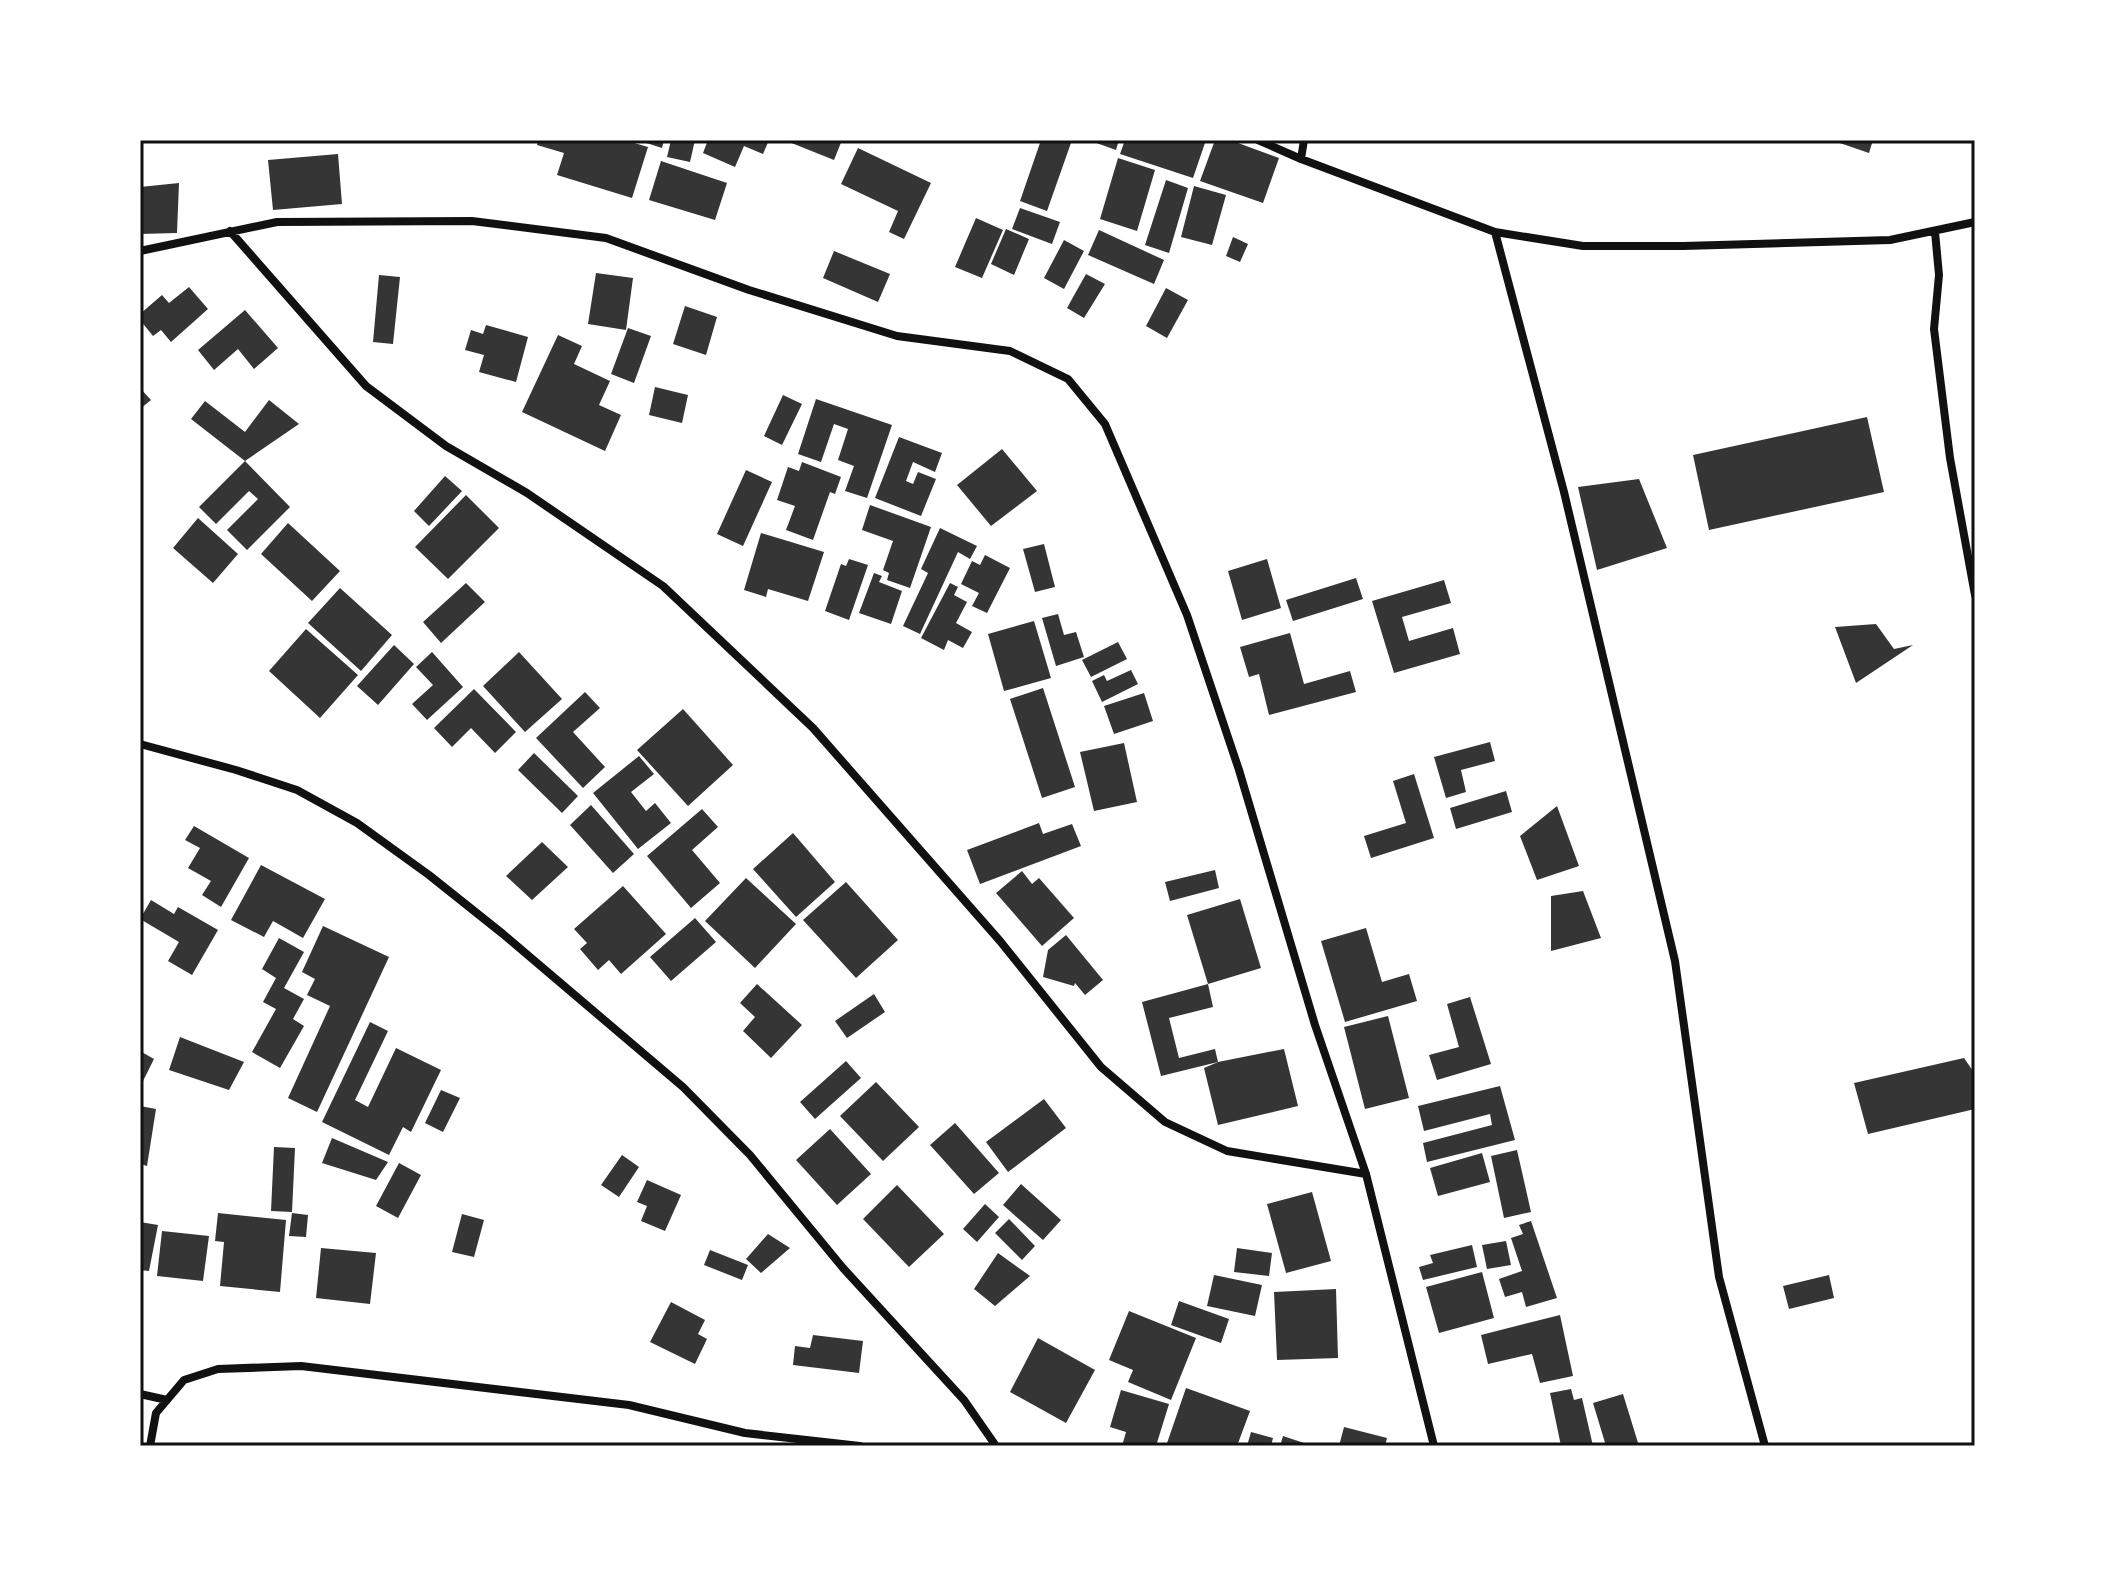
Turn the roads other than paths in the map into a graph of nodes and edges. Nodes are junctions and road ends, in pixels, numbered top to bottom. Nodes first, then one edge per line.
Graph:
1 (1258, 140) edge
2 (1304, 140) edge
3 (1301, 159) junction
4 (1975, 222) edge
5 (230, 231) junction
6 (1495, 232) junction
7 (1935, 232) junction
8 (140, 251) edge
9 (1975, 595) edge
10 (140, 744) edge
11 (1366, 1174) junction
12 (140, 1394) edge
13 (167, 1400) junction
14 (150, 1446) edge
15 (860, 1446) edge
16 (996, 1446) edge
17 (1434, 1446) edge
18 (1765, 1446) edge

1 - 3 street
2 - 3 street
3 - 6 street
4 - 7 street
5 - 8 street
5 - 11 street
5 - 11 street
6 - 7 street
6 - 18 street
7 - 9 street
10 - 16 street
11 - 17 street
12 - 13 street
13 - 14 street
13 - 15 street

